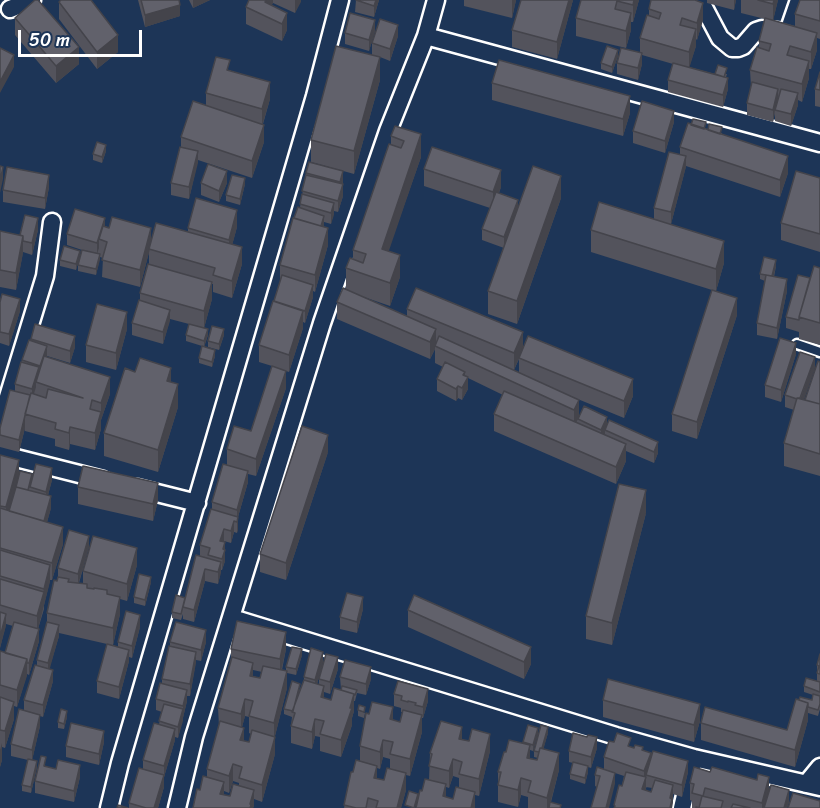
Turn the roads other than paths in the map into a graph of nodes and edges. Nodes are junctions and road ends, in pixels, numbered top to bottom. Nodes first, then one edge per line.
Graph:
1 (32, 0) edge
2 (340, 0) edge
3 (436, 0) edge
4 (700, 0) edge
5 (799, 0) edge
6 (10, 9) dead end
7 (426, 36) junction
8 (820, 142) edge
9 (52, 222) dead end
10 (797, 344) edge
11 (820, 352) edge
12 (0, 423) edge
13 (0, 454) edge
14 (197, 503) junction
15 (232, 618) junction
16 (694, 758) junction
17 (820, 767) edge
18 (813, 785) edge
19 (109, 808) edge
20 (177, 808) edge
21 (682, 808) edge

1 - 6 street
2 - 14 street
3 - 7 street
4 - 5 street
7 - 8 street
7 - 15 street
9 - 12 street
10 - 11 lane
13 - 14 street
14 - 19 street
15 - 16 street
15 - 20 street
16 - 18 street
16 - 21 street
17 - 18 street

